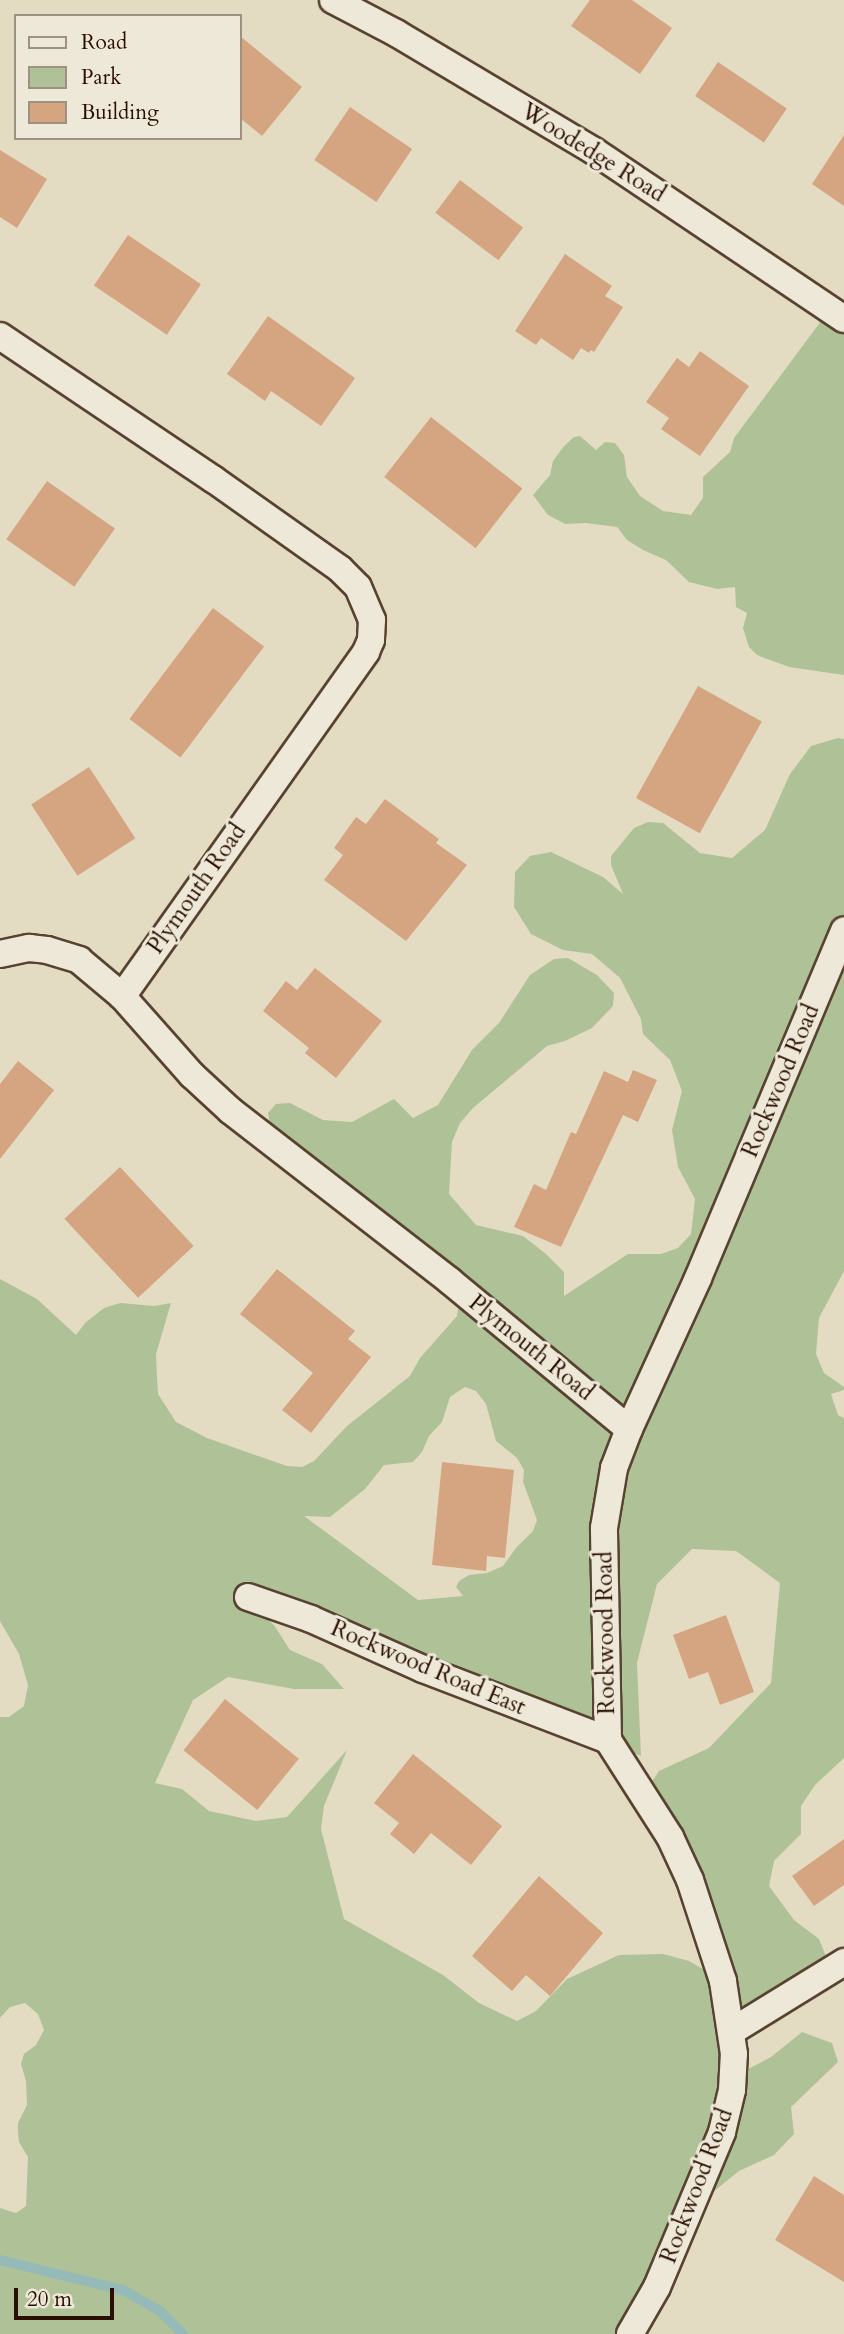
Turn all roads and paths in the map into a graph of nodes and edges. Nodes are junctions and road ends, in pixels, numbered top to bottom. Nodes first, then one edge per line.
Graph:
1 (334, 0) edge
2 (844, 319) edge
3 (0, 337) edge
4 (844, 930) edge
5 (0, 954) edge
6 (122, 996) junction
7 (629, 1429) junction
8 (248, 1597) dead end
9 (608, 1741) junction
10 (844, 1962) edge
11 (732, 2031) junction
12 (630, 2334) edge

1 - 2 street, Woodedge Road
3 - 6 street, Plymouth Road
4 - 7 street, Rockwood Road
5 - 6 street
6 - 7 street, Plymouth Road
7 - 9 street, Rockwood Road
8 - 9 street, Rockwood Road East
9 - 11 street, Rockwood Road
10 - 11 street
11 - 12 street, Rockwood Road

